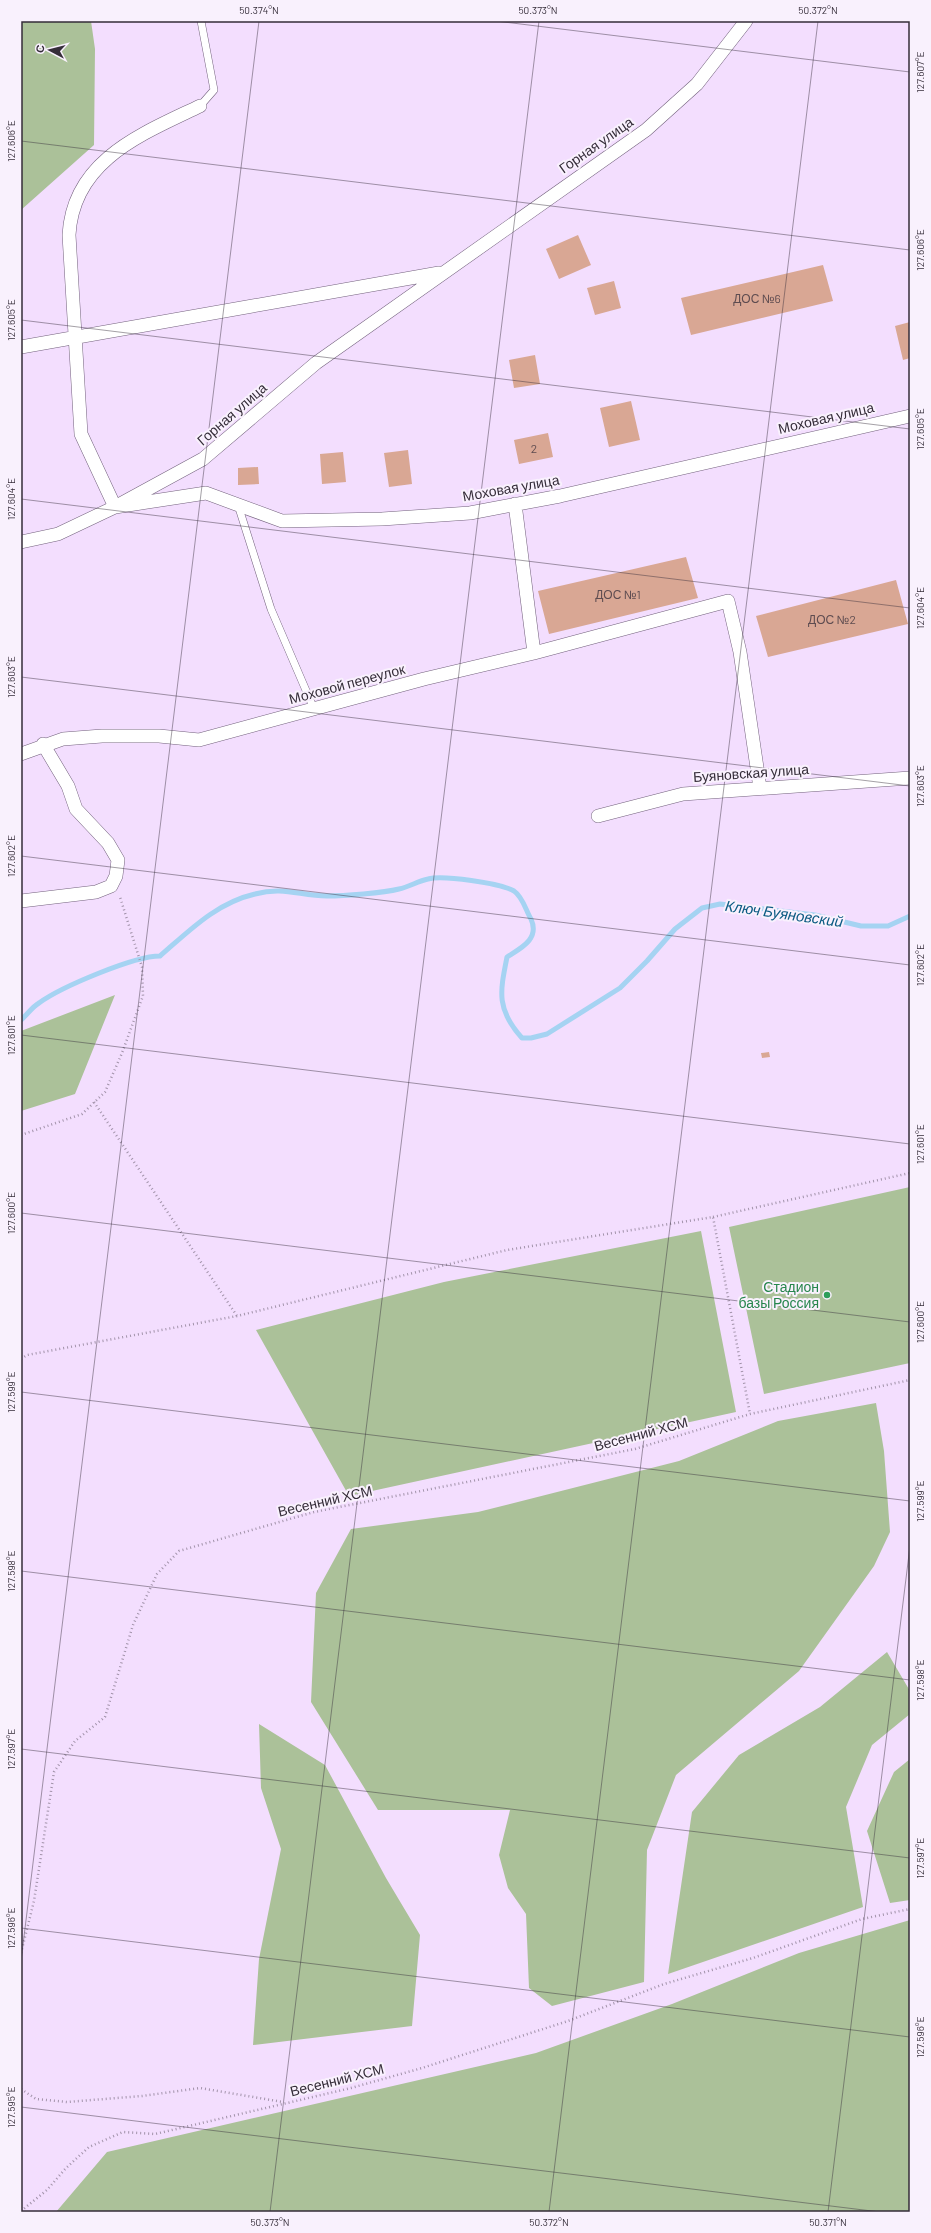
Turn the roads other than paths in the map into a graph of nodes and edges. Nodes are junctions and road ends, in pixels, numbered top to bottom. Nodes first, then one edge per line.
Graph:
1 (201, 21) edge
2 (746, 21) edge
3 (200, 106) joint
4 (442, 272) junction
5 (74, 338) junction
6 (21, 347) edge
7 (910, 416) edge
8 (515, 504) junction
9 (238, 505) junction
10 (115, 507) junction
11 (21, 542) edge
12 (534, 653) junction
13 (314, 709) junction
14 (43, 744) junction
15 (21, 754) edge
16 (910, 778) edge
17 (760, 788) junction
18 (598, 816) dead end
19 (21, 901) edge

1 - 3 lane
2 - 4 street, Горная улица
3 - 5 street
4 - 5 street, Горная улица
4 - 10 street, Горная улица
5 - 6 street, Горная улица
5 - 10 street
7 - 8 street, Моховая улица
8 - 9 street, Моховая улица
8 - 12 street
9 - 10 street, Моховая улица
9 - 13 lane
10 - 11 street, Горная улица
12 - 13 street, Моховой переулок
12 - 17 street, Моховой переулок
13 - 14 street, Моховой переулок
14 - 15 street, Моховой переулок
14 - 19 street
16 - 17 street, Буяновская улица
17 - 18 street, Буяновская улица

